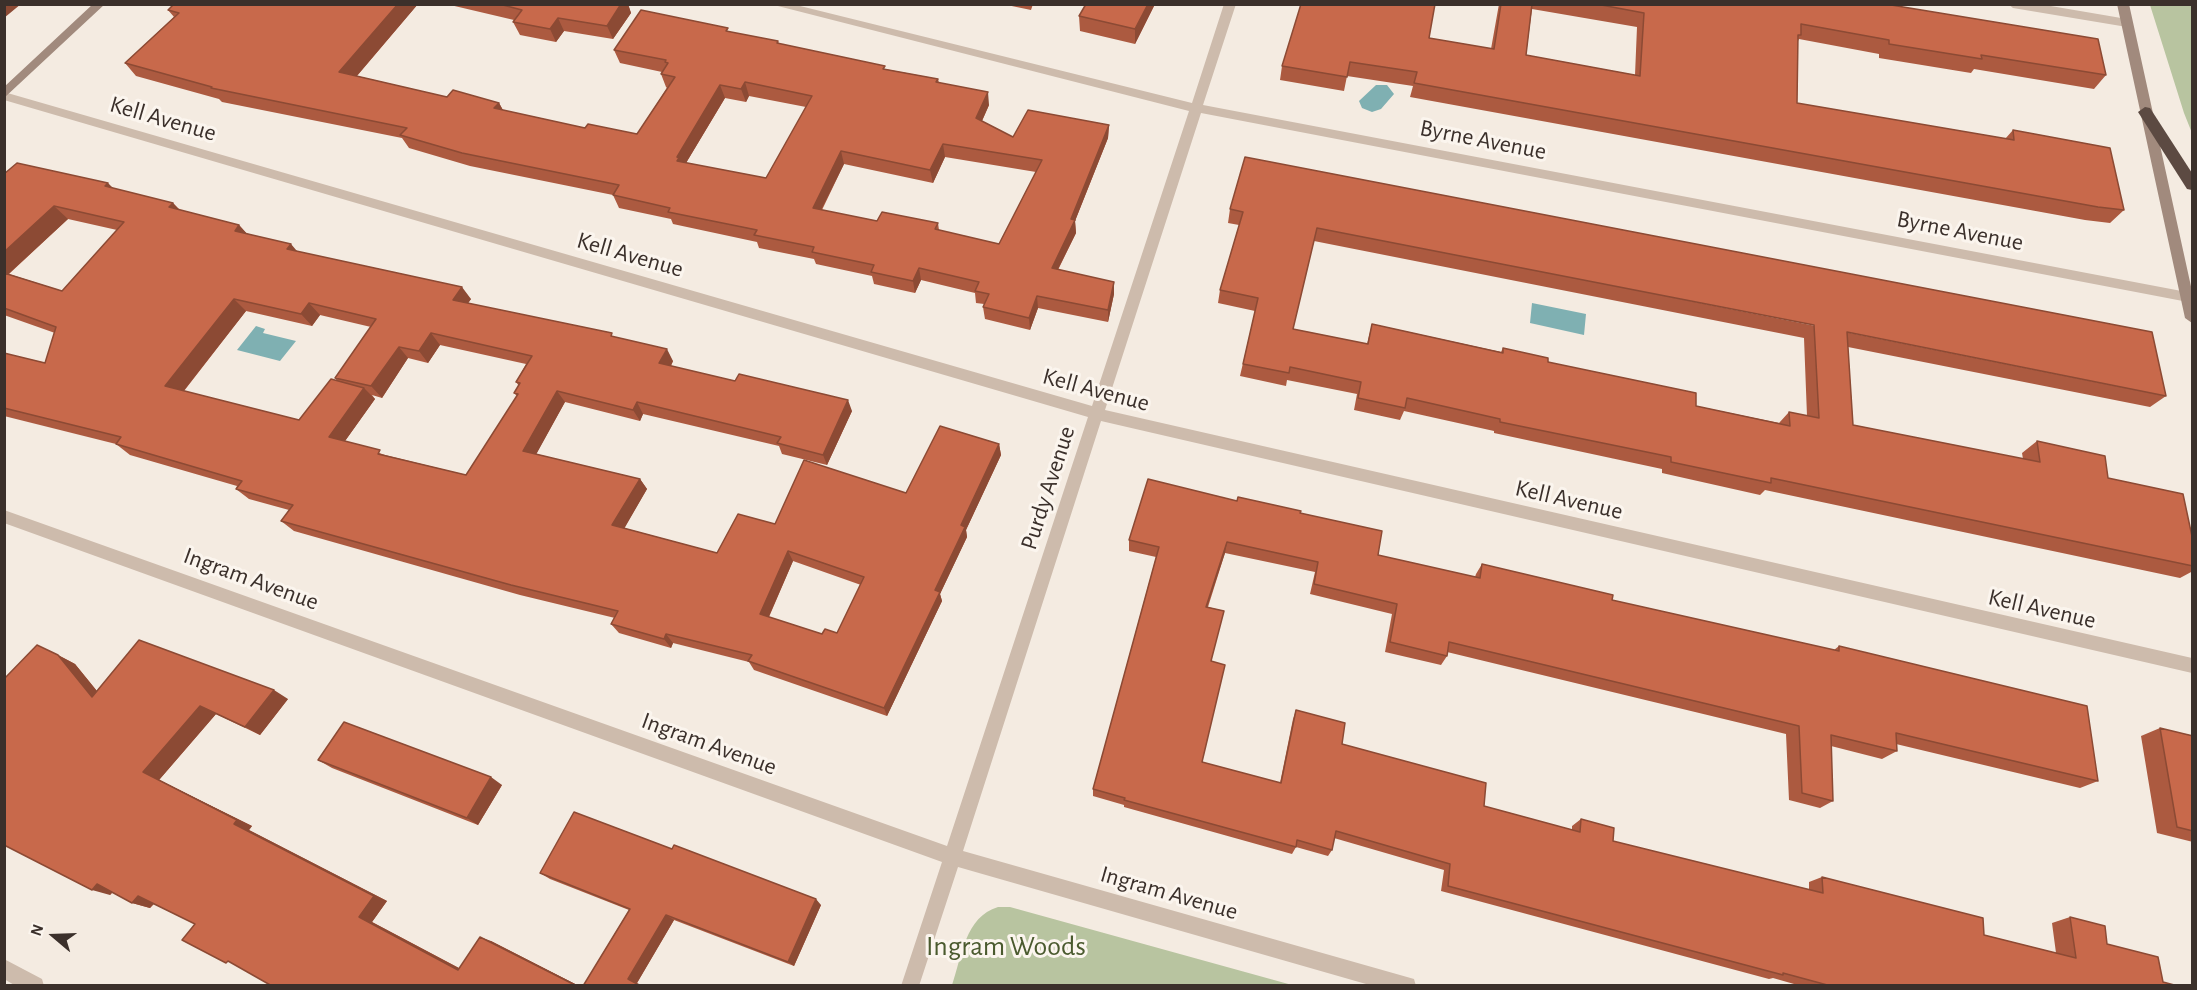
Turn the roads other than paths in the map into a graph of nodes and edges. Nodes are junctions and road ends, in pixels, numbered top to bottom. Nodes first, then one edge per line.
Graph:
1 (100, 4) edge
2 (775, 4) edge
3 (1230, 4) edge
4 (2013, 4) edge
5 (2123, 4) edge
6 (2127, 23) junction
7 (4, 95) edge
8 (1196, 108) junction
9 (2145, 112) junction
10 (2193, 185) edge
11 (2188, 297) junction
12 (2193, 318) edge
13 (1097, 414) junction
14 (4, 516) edge
15 (2193, 666) edge
16 (953, 857) junction
17 (4, 968) edge
18 (35, 986) edge
19 (910, 986) edge
20 (1407, 986) edge

1 - 7 main road
2 - 8 street, Byrne Avenue
3 - 8 street, Purdy Avenue
4 - 6 street
5 - 6 main road
6 - 9 main road
7 - 13 street, Kell Avenue
8 - 11 street, Byrne Avenue
8 - 13 street, Purdy Avenue
9 - 10 highway
9 - 11 main road
11 - 12 main road
13 - 15 street, Kell Avenue
13 - 16 street, Purdy Avenue
14 - 16 street, Ingram Avenue
16 - 19 street, Purdy Avenue
16 - 20 street, Ingram Avenue
17 - 18 street

